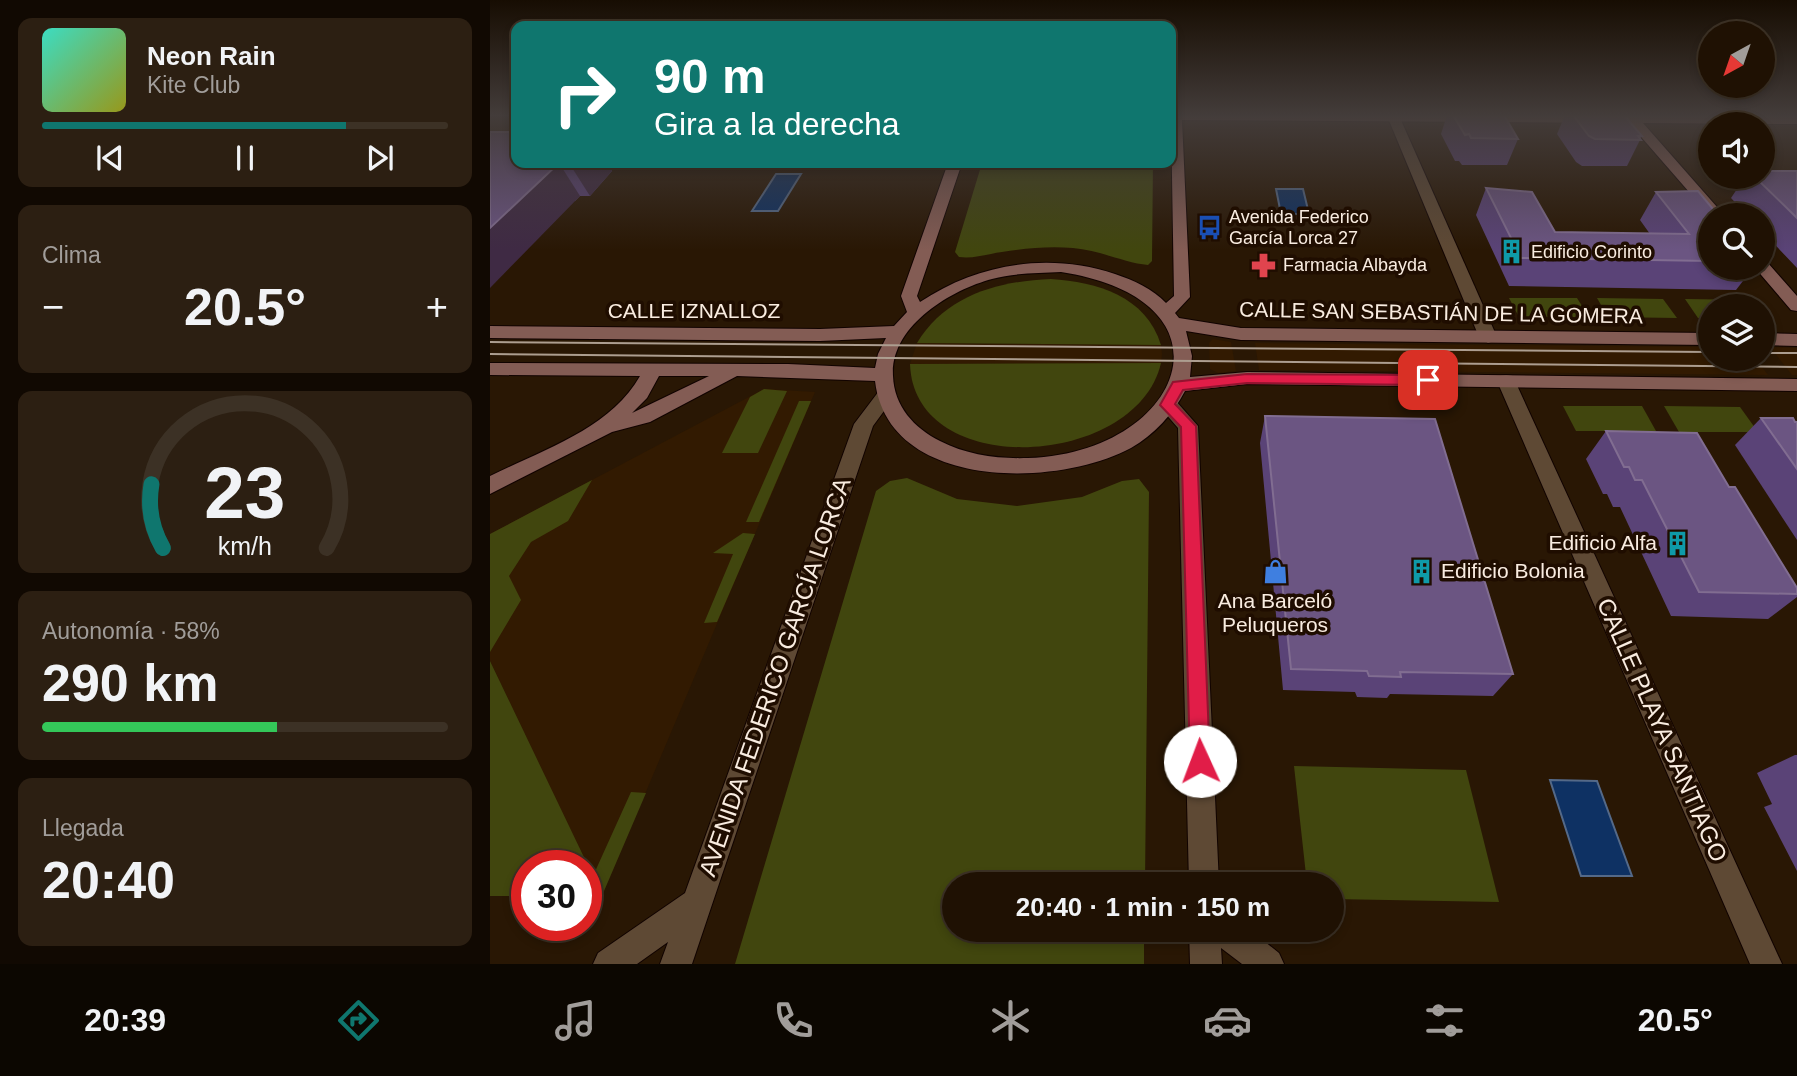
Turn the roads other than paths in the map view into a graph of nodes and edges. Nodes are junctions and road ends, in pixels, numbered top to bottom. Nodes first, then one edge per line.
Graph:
1 (1177, 160) edge
2 (1412, 160) edge
3 (1669, 160) edge
4 (953, 168) edge
5 (1706, 203) edge
6 (1774, 280) edge
7 (1797, 306) edge
8 (916, 312) junction
9 (1170, 317) junction
10 (490, 332) edge
11 (898, 332) junction
12 (1488, 337) junction
13 (1698, 339) edge
14 (1775, 339) edge
15 (1797, 340) edge
16 (490, 369) edge
17 (735, 370) junction
18 (652, 371) junction
19 (1506, 381) junction
20 (1797, 385) edge
21 (884, 386) junction
22 (1173, 395) junction
23 (606, 427) junction
24 (490, 486) edge
25 (1204, 872) edge
26 (696, 904) junction
27 (1205, 942) edge
28 (1240, 942) edge
29 (610, 964) edge
30 (676, 964) edge
31 (1206, 964) edge
32 (1268, 964) edge
33 (1766, 964) edge

1 - 9 main road
2 - 12 street
3 - 5 main road
4 - 8 main road
6 - 7 main road
8 - 9 main road
8 - 11 main road
9 - 12 main road, CALLE SAN SEBASTIÁN DE LA GOMERA
9 - 22 main road
10 - 11 main road, CALLE IZNALLOZ
11 - 21 main road
12 - 13 main road, CALLE SAN SEBASTIÁN DE LA GOMERA
14 - 15 main road
16 - 18 main road
17 - 18 main road
17 - 21 main road
17 - 23 main road
18 - 23 main road
19 - 20 main road
19 - 22 main road
19 - 33 street, CALLE PLAYA SANTIAGO
21 - 22 main road
21 - 26 street, AVENIDA FEDERICO GARCÍA LORCA
22 - 25 street
23 - 24 main road
26 - 29 street
26 - 30 street, AVENIDA FEDERICO GARCÍA LORCA
27 - 31 street
28 - 32 street

